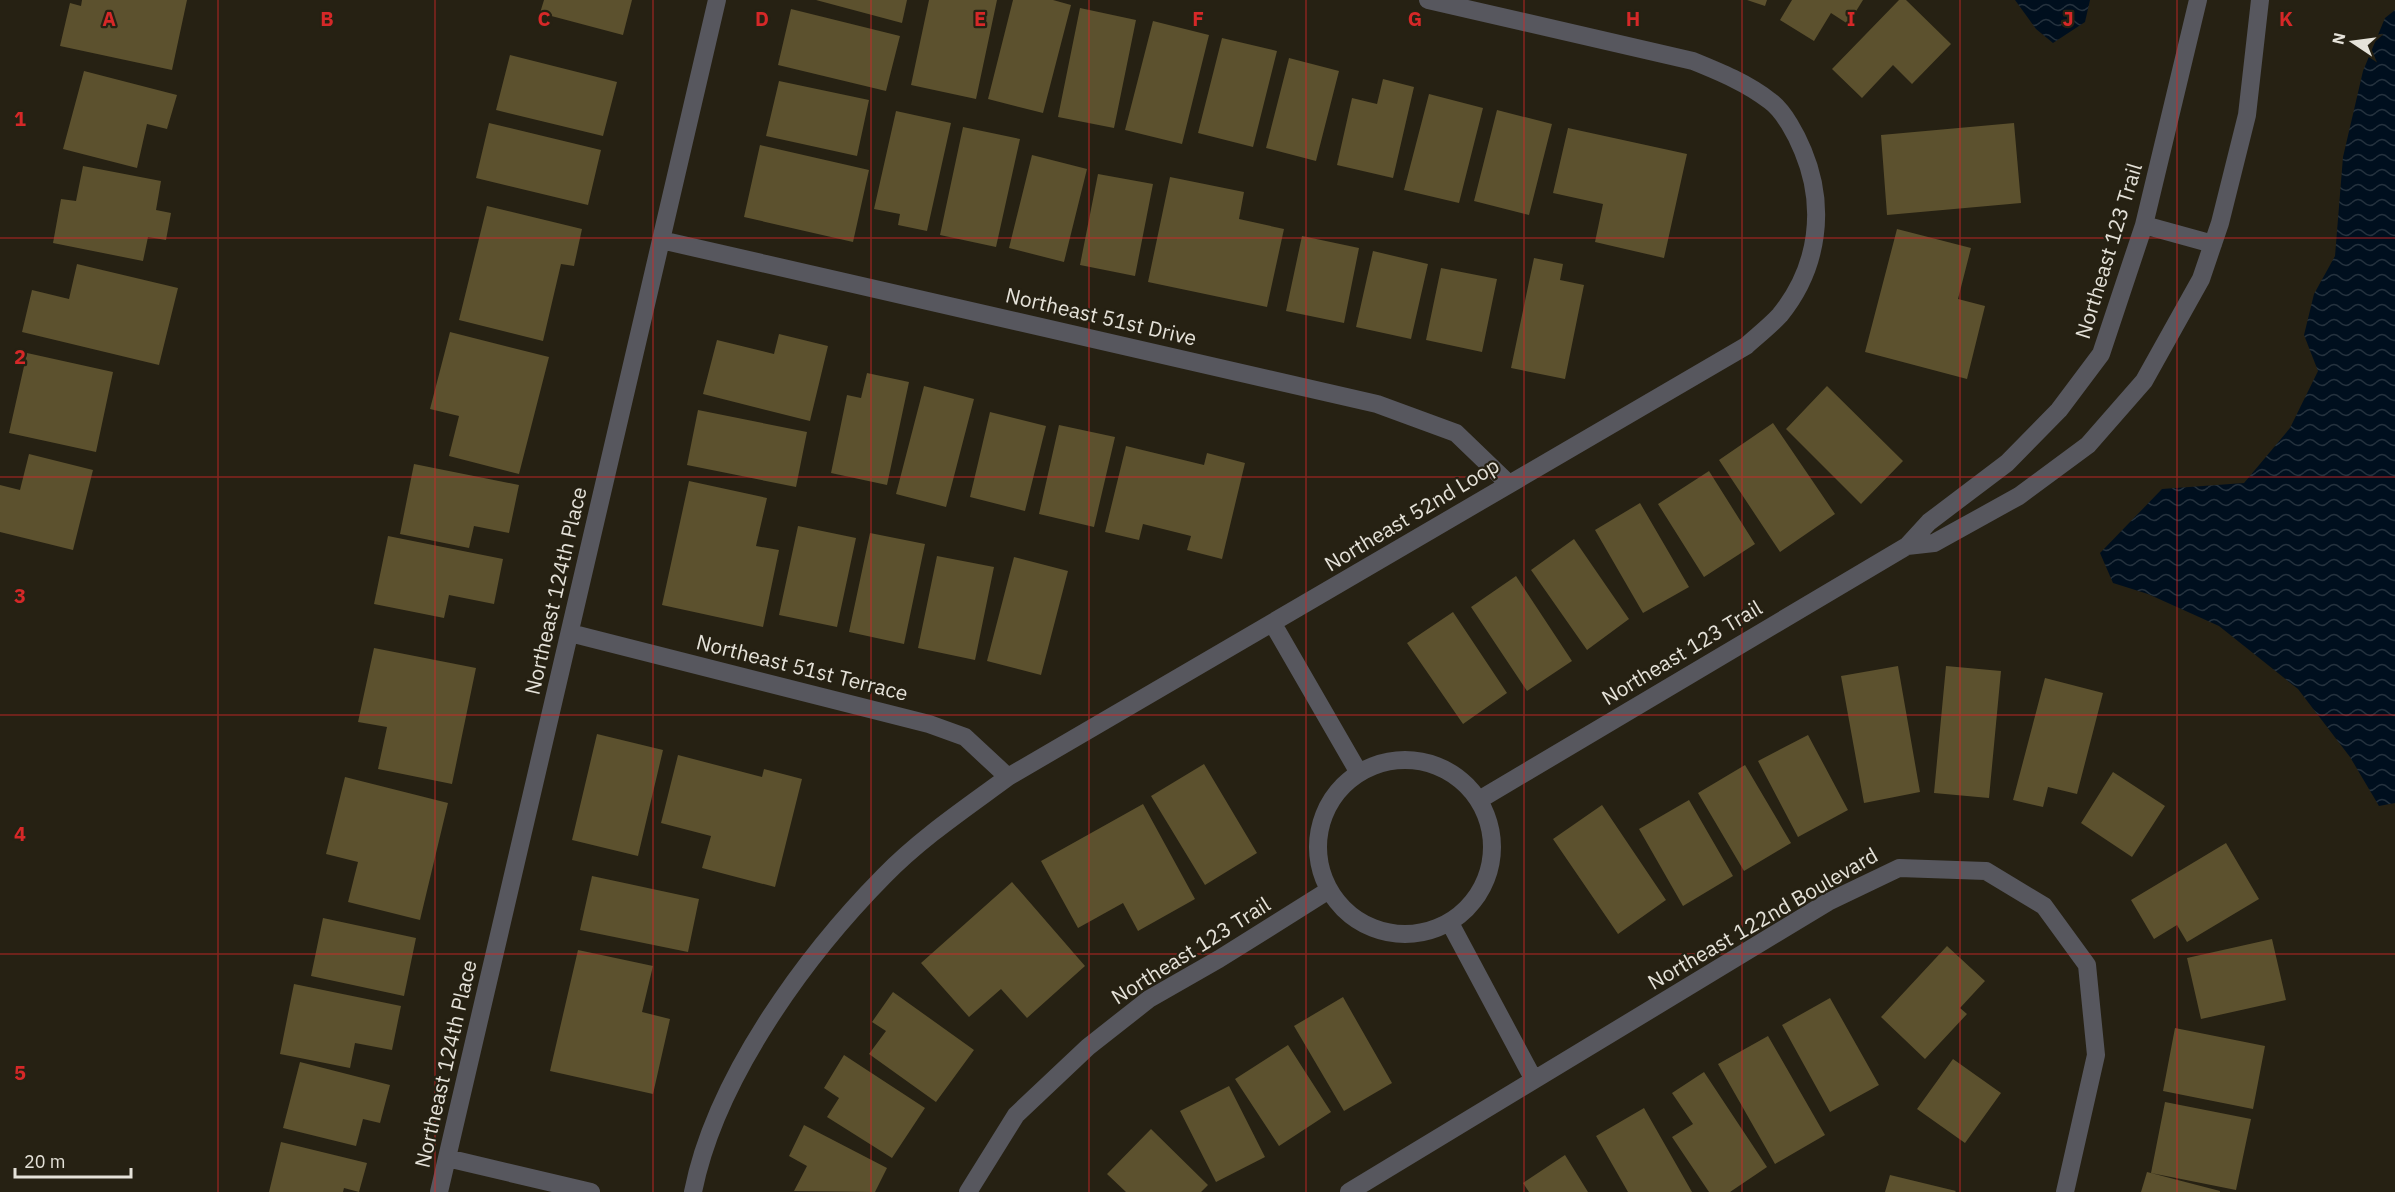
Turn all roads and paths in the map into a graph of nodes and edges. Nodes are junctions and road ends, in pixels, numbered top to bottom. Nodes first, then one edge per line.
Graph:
1 (717, 0) edge
2 (1428, 0) edge
3 (2198, 0) edge
4 (2260, 0) edge
5 (2144, 225) junction
6 (661, 240) junction
7 (2213, 244) junction
8 (1509, 484) junction
9 (1907, 546) junction
10 (1273, 624) junction
11 (570, 633) junction
12 (1359, 773) junction
13 (1008, 777) junction
14 (1479, 800) junction
15 (1329, 890) junction
16 (1450, 923) junction
17 (1534, 1080) junction
18 (447, 1158) junction
19 (439, 1192) edge
20 (591, 1192) edge
21 (693, 1192) edge
22 (968, 1192) edge
23 (1349, 1192) edge
24 (2065, 1192) edge

1 - 6 street, Northeast 124th Place
2 - 8 street, Northeast 52nd Loop
3 - 5 street, Northeast 123 Trail
4 - 7 street, Northeast 123 Trail
5 - 7 street
5 - 9 street, Northeast 123 Trail
6 - 8 street, Northeast 51st Drive
6 - 11 street, Northeast 124th Place
7 - 9 street, Northeast 123 Trail
8 - 10 street, Northeast 52nd Loop
9 - 14 street, Northeast 123 Trail
10 - 12 street
10 - 13 street, Northeast 52nd Loop
11 - 13 street, Northeast 51st Terrace
11 - 18 street, Northeast 124th Place
12 - 14 street
12 - 15 street
13 - 21 street, Northeast 52nd Loop
14 - 16 street
15 - 16 street
15 - 22 street, Northeast 123 Trail
16 - 17 street
17 - 23 street, Northeast 122nd Boulevard
17 - 24 street, Northeast 122nd Boulevard
18 - 19 street, Northeast 124th Place
18 - 20 street

